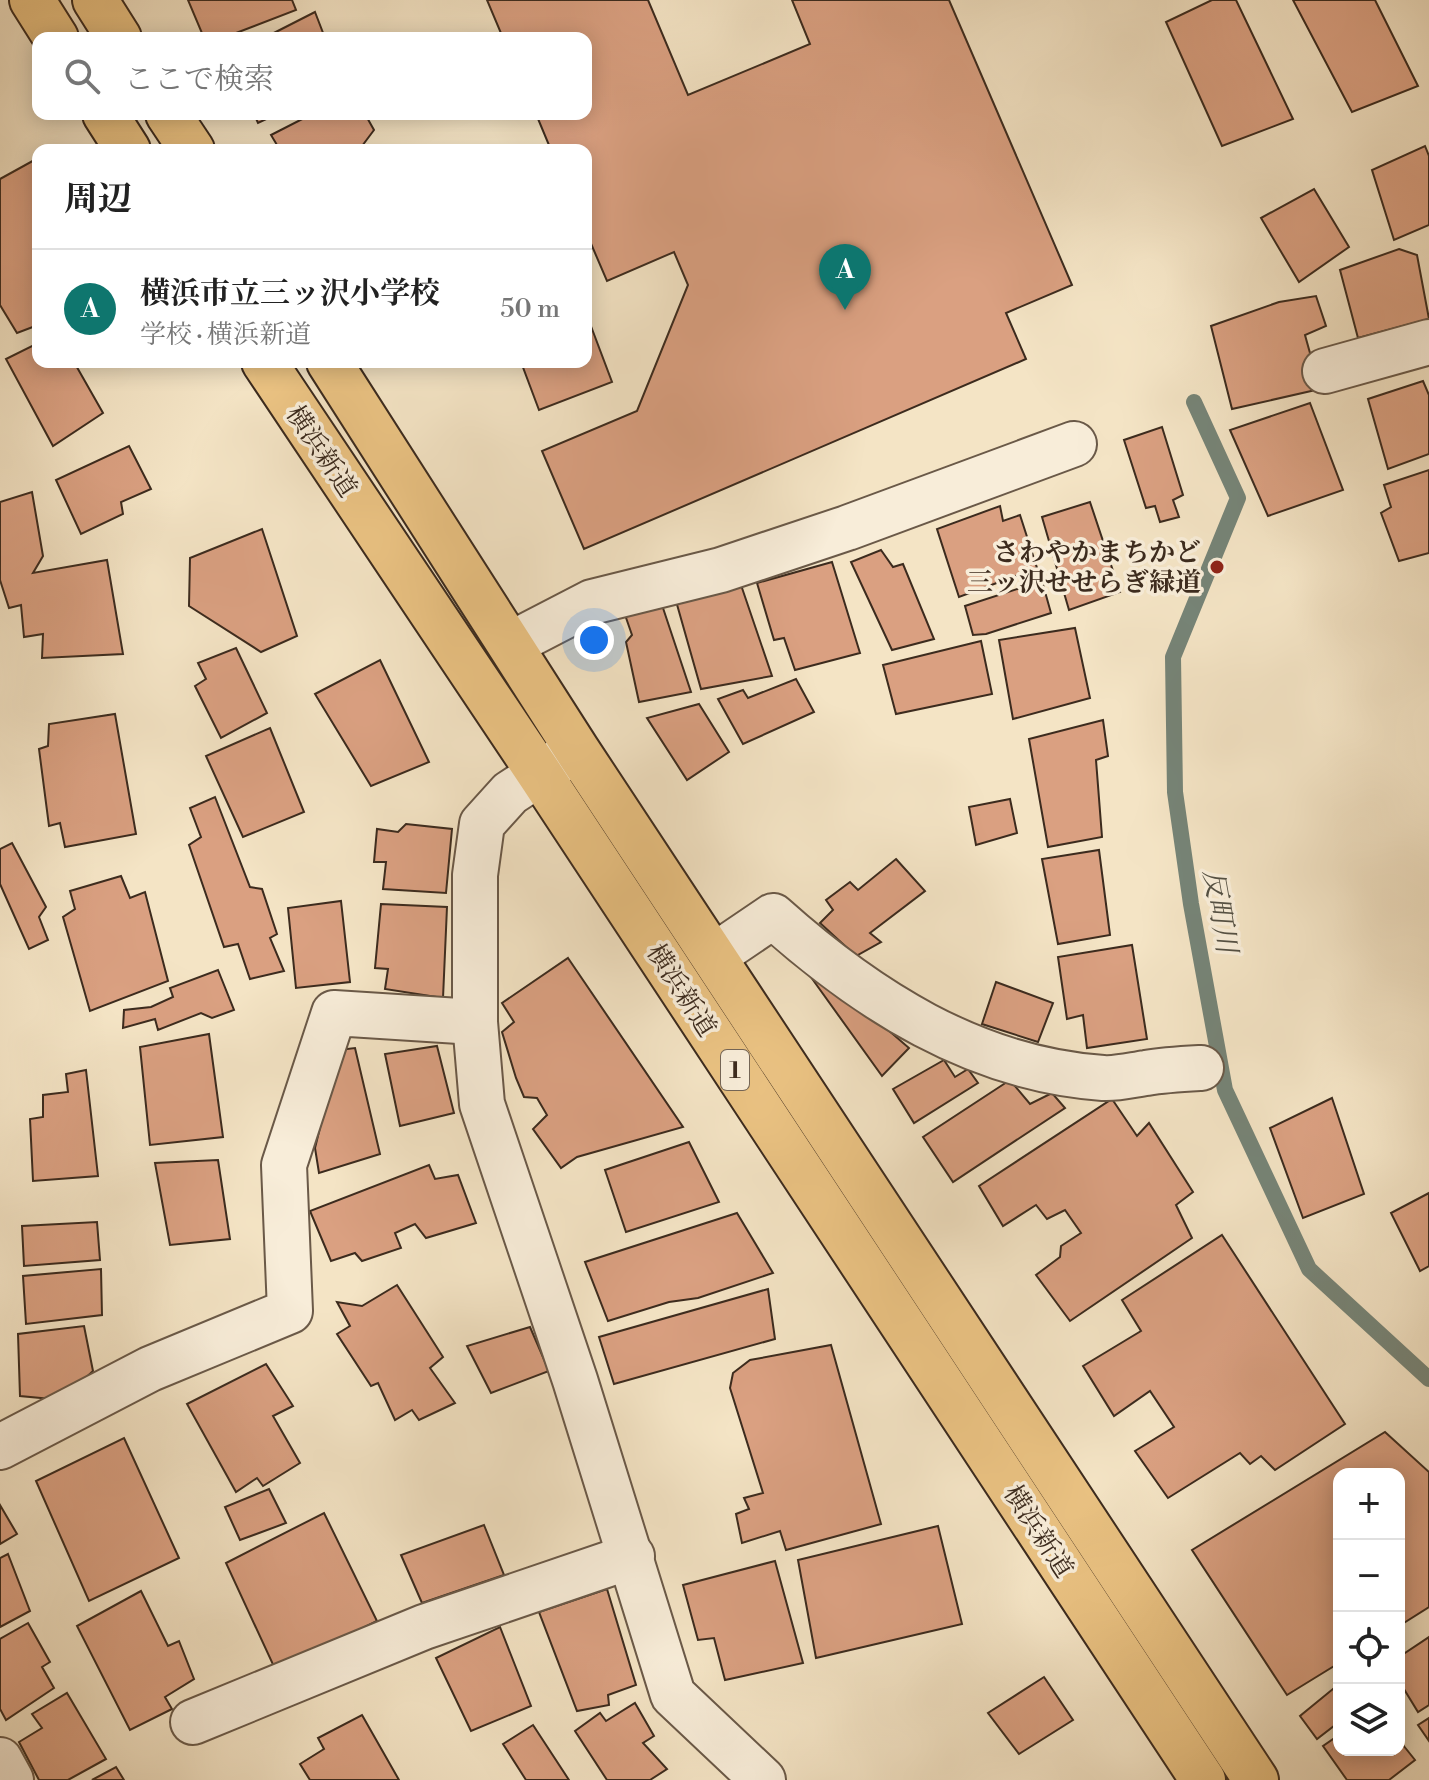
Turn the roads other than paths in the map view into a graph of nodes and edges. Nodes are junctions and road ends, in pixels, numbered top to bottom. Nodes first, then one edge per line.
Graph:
1 (32, 0) edge
2 (95, 0) edge
3 (52, 32) edge
4 (115, 32) edge
5 (109, 120) edge
6 (172, 120) edge
7 (124, 144) edge
8 (188, 144) edge
9 (1429, 342) edge
10 (268, 368) edge
11 (333, 368) edge
12 (1325, 371) dead end
13 (1074, 444) dead end
14 (511, 644) junction
15 (577, 750) junction
16 (539, 773) junction
17 (714, 956) junction
18 (475, 1022) junction
19 (1201, 1068) dead end
20 (0, 1447) edge
21 (632, 1556) junction
22 (193, 1722) dead end
23 (0, 1760) edge
24 (11, 1780) edge
25 (763, 1780) edge
26 (1203, 1780) edge
27 (1256, 1780) edge

1 - 3 highway
2 - 4 highway
5 - 7 highway
6 - 8 highway
9 - 12 street
10 - 16 highway, 横浜新道 / 1
11 - 14 highway, 横浜新道 / 1
13 - 14 street
14 - 15 highway, 横浜新道 / 1
15 - 16 street
15 - 17 highway, 横浜新道 / 1
16 - 18 street
16 - 26 highway, 横浜新道 / 1
17 - 19 street
17 - 27 highway, 横浜新道 / 1
18 - 20 street
18 - 21 street
21 - 22 street
21 - 25 street
23 - 24 street

